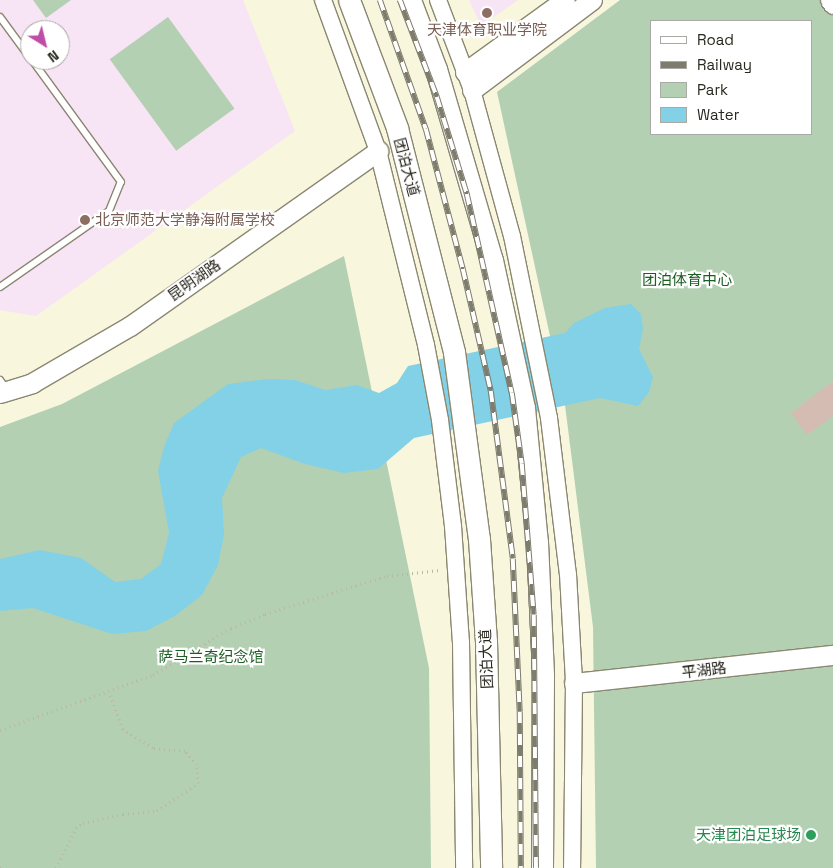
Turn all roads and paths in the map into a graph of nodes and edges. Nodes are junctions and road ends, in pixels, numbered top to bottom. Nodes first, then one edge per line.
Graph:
1 (323, 0) edge
2 (349, 0) edge
3 (410, 0) edge
4 (438, 0) edge
5 (565, 0) edge
6 (592, 0) edge
7 (830, 0) edge
8 (833, 4) edge
9 (0, 17) edge
10 (20, 44) edge
11 (39, 70) edge
12 (465, 72) junction
13 (472, 90) junction
14 (378, 151) junction
15 (0, 287) edge
16 (2, 388) edge
17 (456, 568) junction
18 (833, 655) edge
19 (574, 683) junction
20 (109, 693) junction
21 (0, 730) edge
22 (0, 868) edge
23 (4, 868) edge
24 (56, 868) edge
25 (464, 868) edge
26 (491, 868) edge
27 (542, 868) edge
28 (572, 868) edge

1 - 14 street
2 - 26 highway, 团泊大道
3 - 27 highway
4 - 12 street
5 - 12 main road
6 - 13 main road
7 - 8 main road
9 - 10 lane
11 - 15 lane
12 - 13 street
13 - 19 street
14 - 16 main road, 昆明湖路
14 - 17 street
17 - 20 path
17 - 25 street
18 - 19 main road, 平湖路
19 - 28 street
20 - 21 path
20 - 24 path
22 - 23 path

